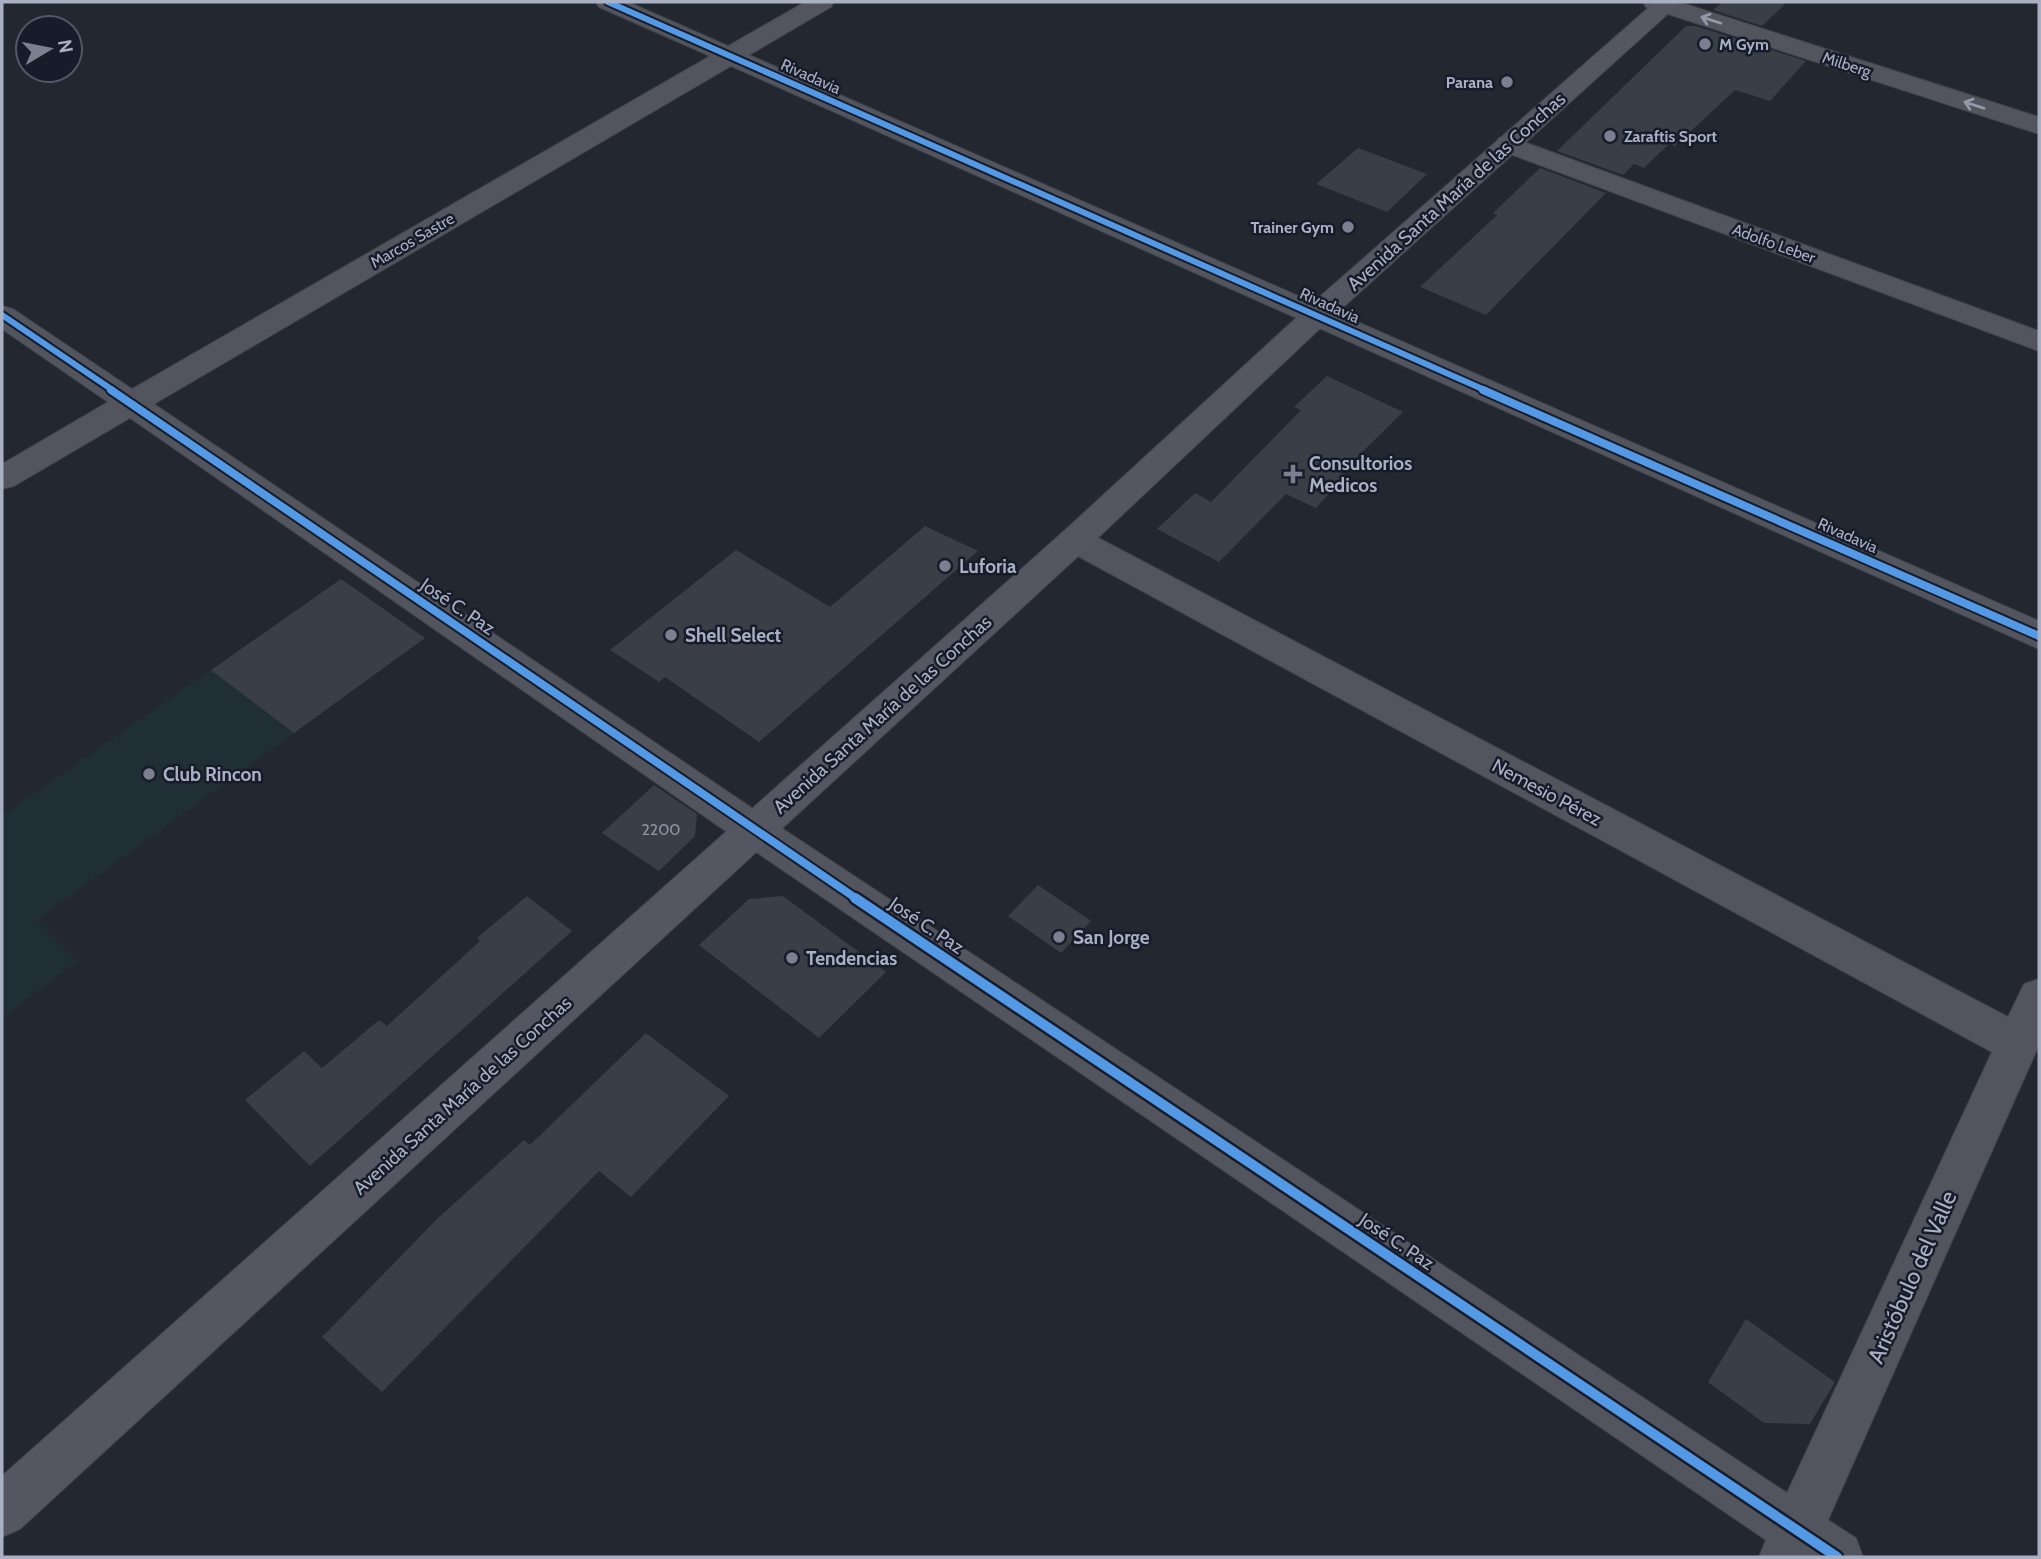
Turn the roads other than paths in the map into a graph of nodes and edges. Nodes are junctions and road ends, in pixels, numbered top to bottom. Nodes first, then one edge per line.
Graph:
1 (608, 2) edge
2 (822, 2) edge
3 (1663, 3) edge
4 (730, 55) junction
5 (2039, 127) edge
6 (1508, 144) junction
7 (1318, 314) junction
8 (2, 315) edge
9 (2039, 342) edge
10 (131, 404) junction
11 (2, 478) edge
12 (1075, 540) junction
13 (2039, 636) edge
14 (754, 830) junction
15 (2039, 998) edge
16 (2018, 1044) junction
17 (2, 1511) edge
18 (1806, 1549) edge

1 - 4 street, Rivadavia
2 - 4 street, Marcos Sastre
5 -> 3 street, Milberg
3 - 6 main road, Avenida Santa María de las Conchas
4 - 7 street, Rivadavia
4 - 10 street, Marcos Sastre
6 - 7 main road, Avenida Santa María de las Conchas
6 - 9 street, Adolfo Leber
7 - 12 main road, Avenida Santa María de las Conchas
7 - 13 street, Rivadavia
8 - 10 street, José C. Paz
10 - 11 street, Marcos Sastre
10 - 14 street, José C. Paz
12 - 14 main road, Avenida Santa María de las Conchas
12 - 16 street, Nemesio Pérez
14 - 17 main road, Avenida Santa María de las Conchas
14 - 18 street, José C. Paz
15 - 16 street, Aristóbulo del Valle
16 - 18 street, Aristóbulo del Valle

